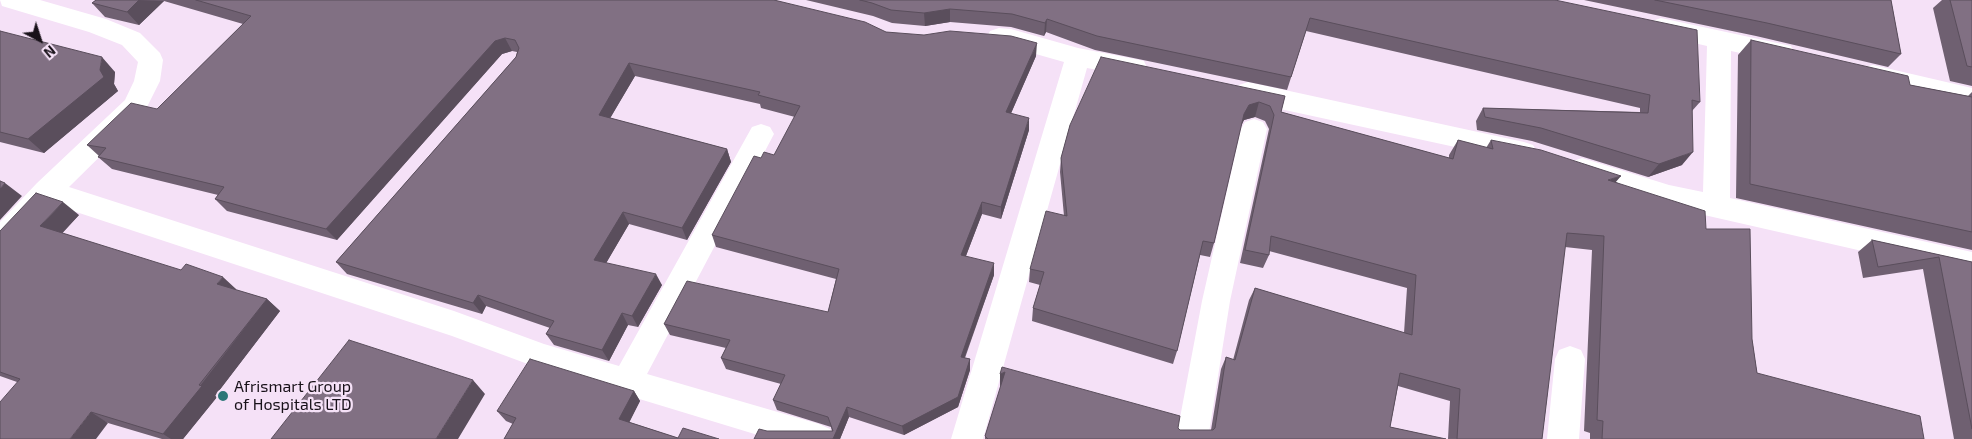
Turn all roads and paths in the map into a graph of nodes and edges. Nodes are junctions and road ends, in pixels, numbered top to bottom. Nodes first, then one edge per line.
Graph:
1 (10, 0) edge
2 (1641, 23) edge
3 (978, 36) edge
4 (1719, 39) junction
5 (1078, 57) junction
6 (1805, 58) edge
7 (1853, 70) edge
8 (1154, 72) edge
9 (1221, 86) edge
10 (1972, 98) edge
11 (1254, 129) dead end
12 (761, 134) dead end
13 (47, 191) junction
14 (1716, 206) junction
15 (0, 241) edge
16 (1972, 264) edge
17 (1570, 359) dead end
18 (627, 381) junction
19 (819, 439) edge
20 (967, 439) edge
21 (1192, 439) edge
22 (1563, 439) edge

1 - 13 street
2 - 4 street
3 - 5 street
4 - 6 street
4 - 14 street
5 - 8 street
5 - 20 street
7 - 10 street
9 - 14 street
11 - 21 street
12 - 18 street
13 - 15 street
13 - 18 street
14 - 16 street
17 - 22 street
18 - 19 street

